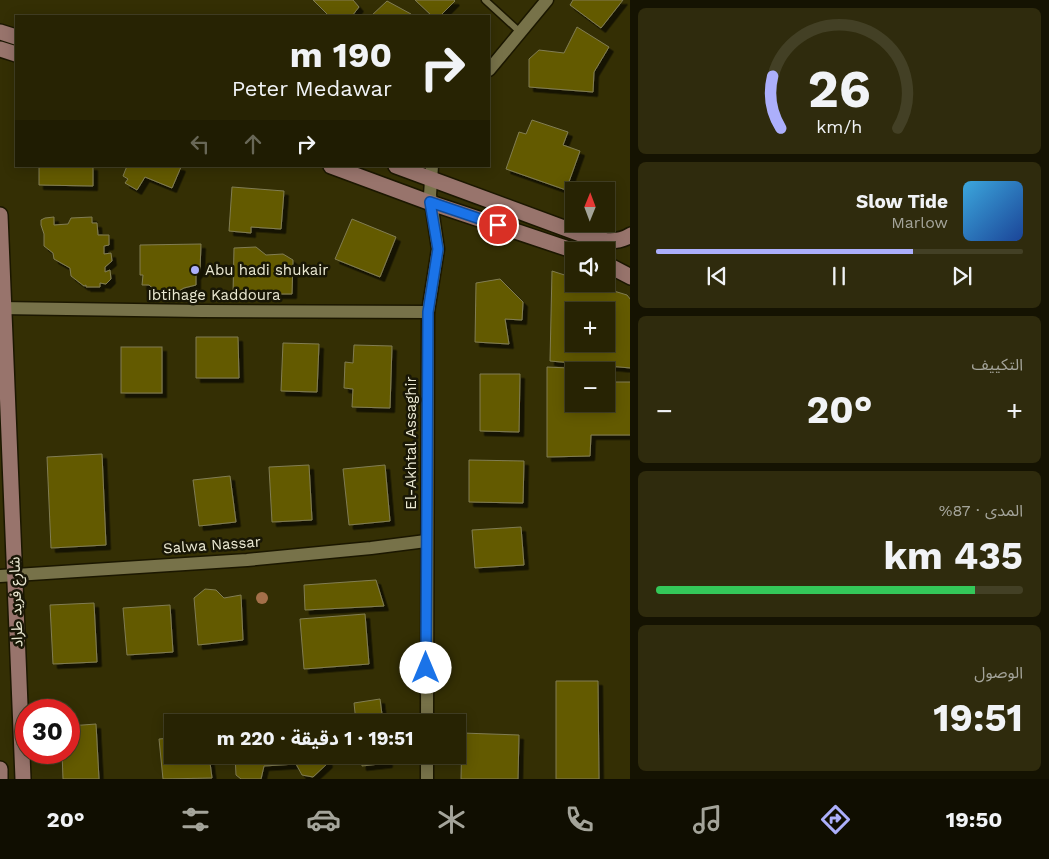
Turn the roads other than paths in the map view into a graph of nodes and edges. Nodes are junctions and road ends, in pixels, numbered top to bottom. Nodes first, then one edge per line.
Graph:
1 (485, 0) edge
2 (545, 2) edge
3 (0, 32) edge
4 (520, 32) junction
5 (15, 37) edge
6 (0, 49) edge
7 (15, 54) edge
8 (490, 69) edge
9 (336, 167) edge
10 (402, 167) edge
11 (356, 171) edge
12 (431, 172) edge
13 (430, 202) junction
14 (0, 214) edge
15 (630, 235) edge
16 (565, 248) edge
17 (615, 269) edge
18 (630, 277) edge
19 (2, 308) edge
20 (428, 312) junction
21 (426, 541) junction
22 (7, 575) edge
23 (427, 714) edge
24 (426, 764) edge
25 (0, 769) edge
26 (0, 779) edge
27 (23, 779) edge
28 (424, 779) edge

1 - 4 lane
2 - 4 street
3 - 5 street
4 - 8 street
6 - 7 street
9 - 11 street
10 - 12 street
11 - 13 street
12 - 13 street, El-Akhtal Assaghir
12 - 15 street
13 - 16 street
13 - 20 street, El-Akhtal Assaghir
14 - 19 street, شارع فريد طراد
17 - 18 street
19 - 20 street, Ibtihage Kaddoura
19 - 22 street, شارع فريد طراد
20 - 21 street, El-Akhtal Assaghir
21 - 22 street, Salwa Nassar
21 - 23 street, El-Akhtal Assaghir
22 - 27 street, شارع فريد طراد
24 - 28 street
25 - 26 street

